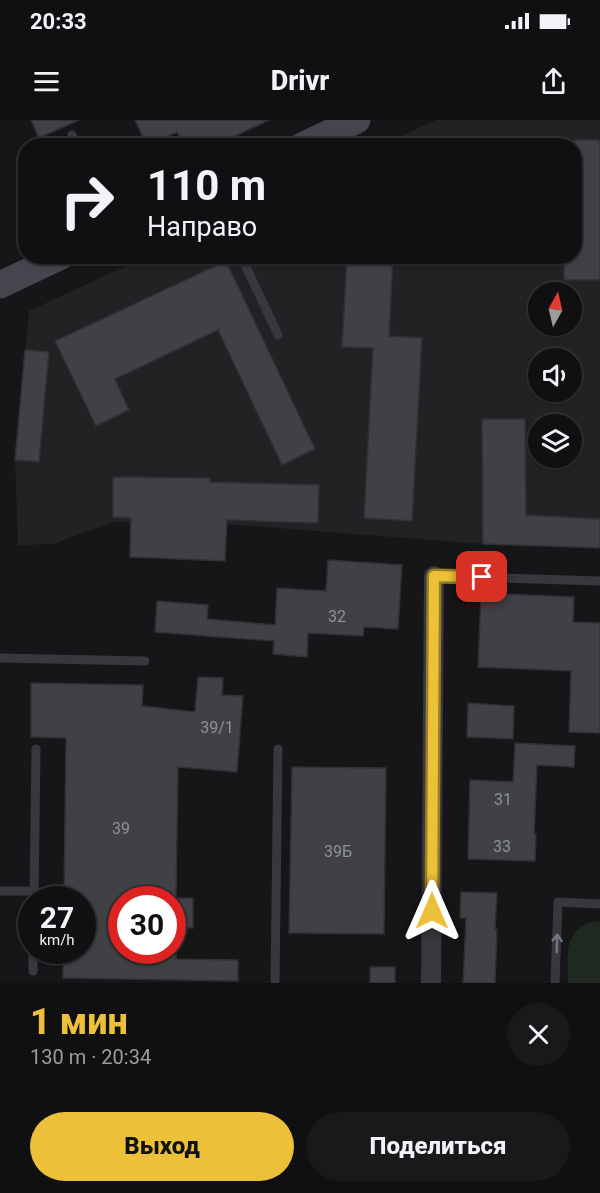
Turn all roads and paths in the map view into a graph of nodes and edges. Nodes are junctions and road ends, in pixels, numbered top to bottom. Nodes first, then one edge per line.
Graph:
1 (357, 120) edge
2 (72, 135) dead end
3 (73, 138) edge
4 (319, 138) edge
5 (44, 264) edge
6 (245, 264) edge
7 (0, 285) edge
8 (278, 336) dead end
9 (434, 576) joint
10 (600, 581) edge
11 (0, 658) edge
12 (145, 660) dead end
13 (36, 749) dead end
14 (278, 749) dead end
15 (34, 886) edge
16 (0, 891) edge
17 (18, 894) edge
18 (600, 904) edge
19 (33, 964) edge
20 (33, 971) dead end
21 (275, 983) edge
22 (431, 983) edge
23 (555, 983) edge

1 - 4 main road
2 - 3 lane
5 - 7 main road
6 - 8 lane
9 - 10 lane
9 - 22 street
11 - 12 lane
13 - 15 lane
14 - 21 lane
16 - 17 lane
23 -> 18 lane
19 - 20 lane

